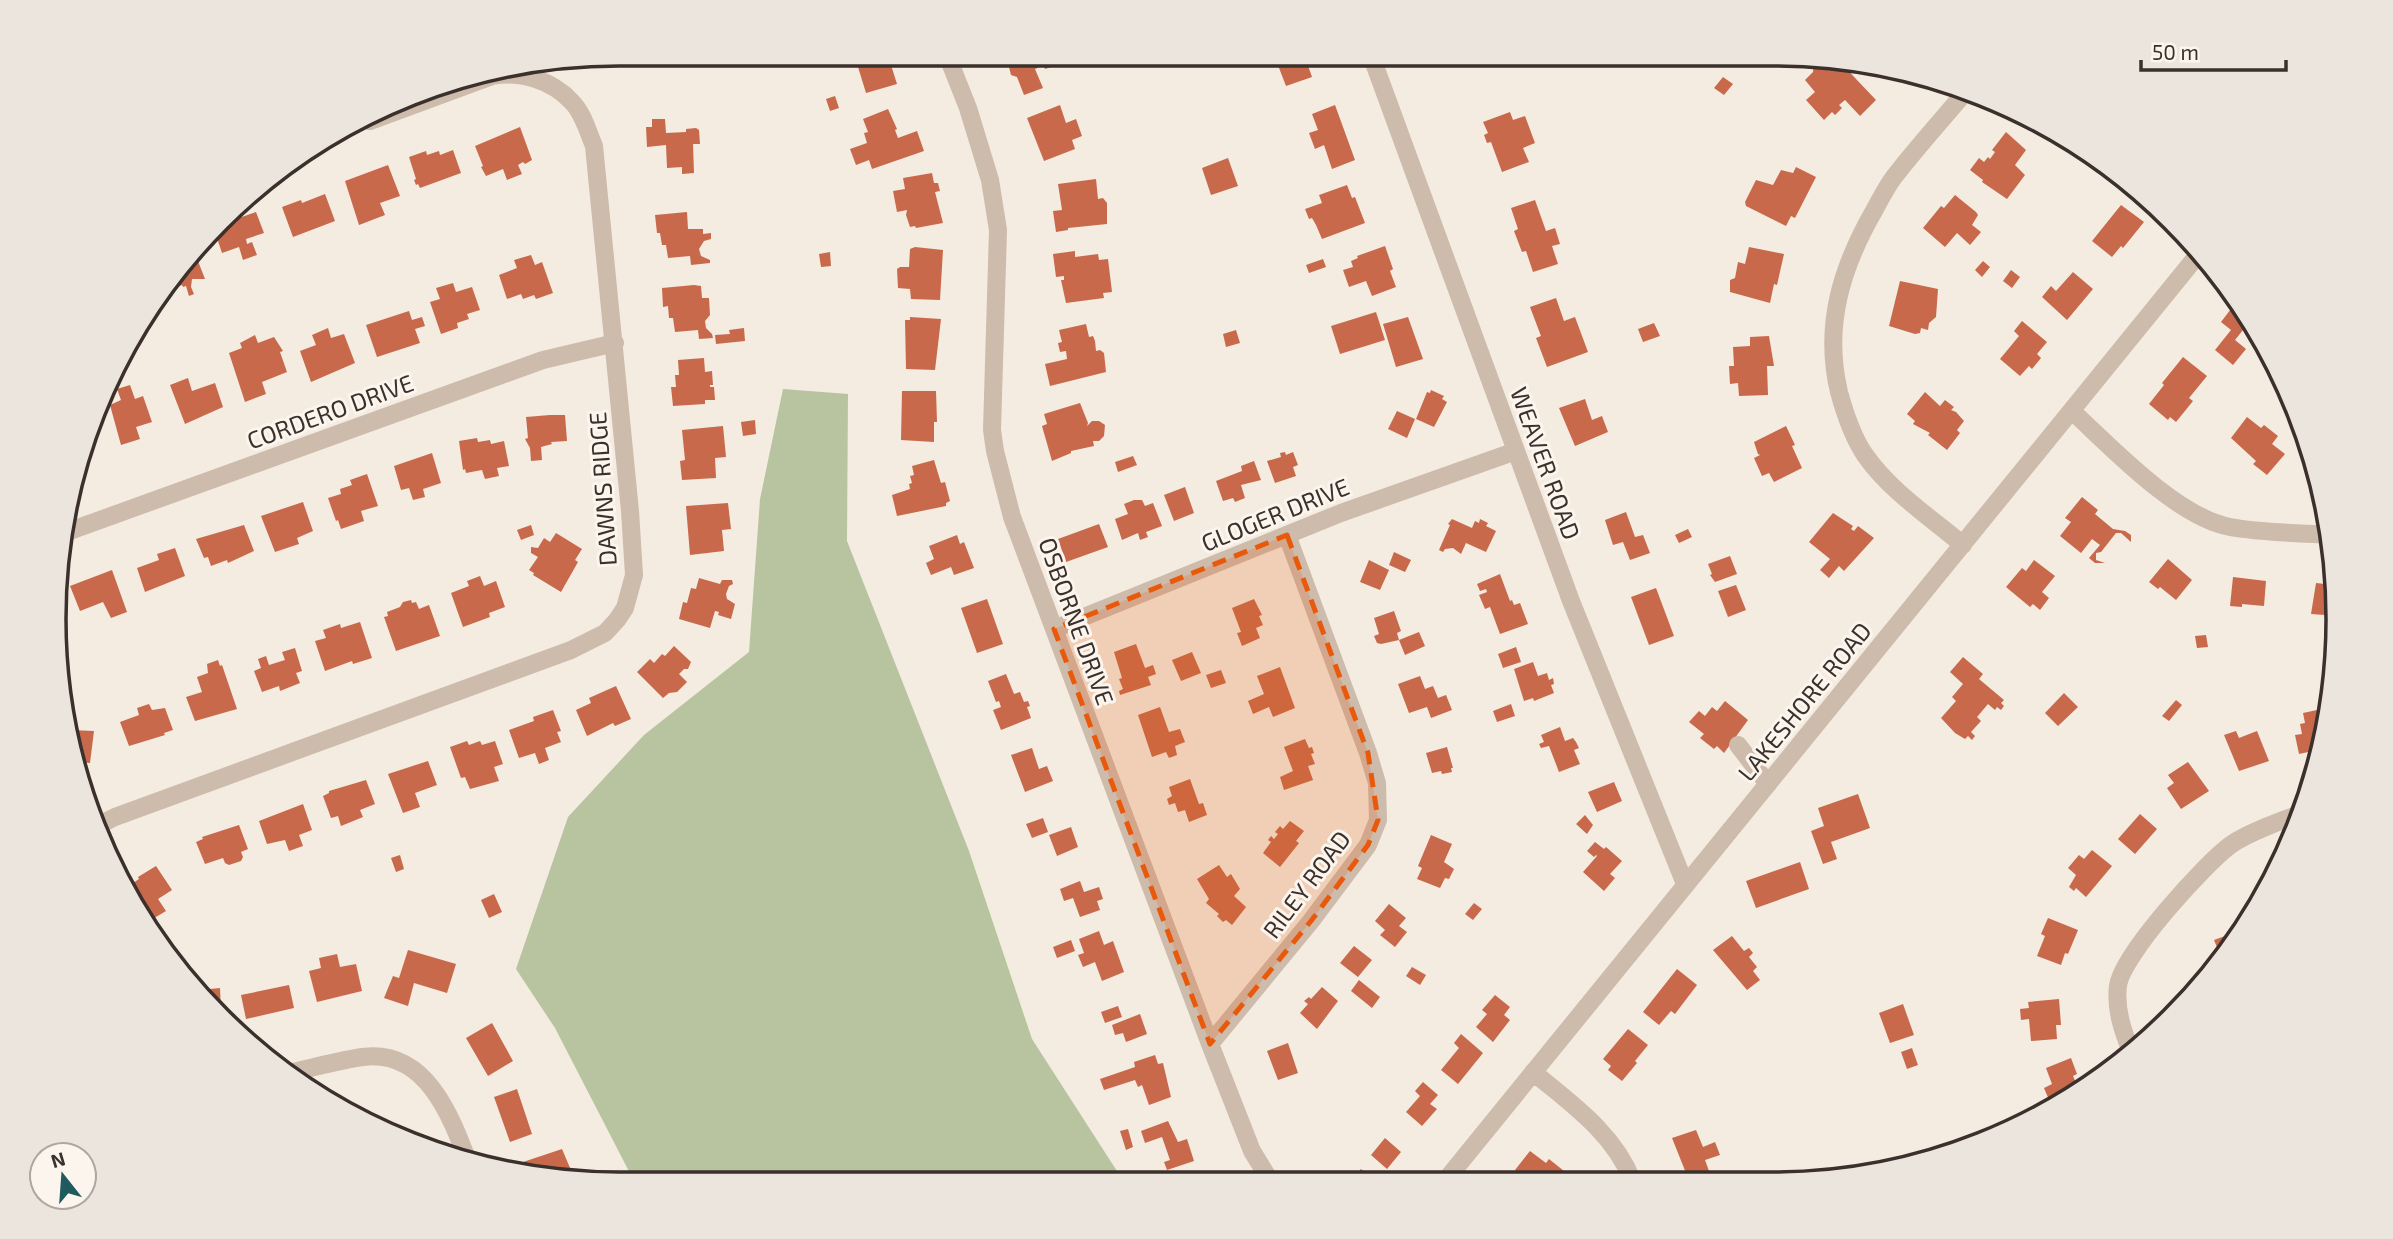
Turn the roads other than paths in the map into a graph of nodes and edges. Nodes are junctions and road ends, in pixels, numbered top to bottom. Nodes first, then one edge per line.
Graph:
1 (951, 66) edge
2 (1375, 66) edge
3 (522, 75) edge
4 (1959, 99) edge
5 (2193, 260) edge
6 (615, 343) junction
7 (2072, 411) junction
8 (1516, 451) junction
9 (74, 529) edge
10 (2320, 534) edge
11 (1287, 535) junction
12 (1964, 545) junction
13 (1054, 629) junction
14 (1738, 745) dead end
15 (1768, 784) junction
16 (2288, 819) edge
17 (105, 822) edge
18 (1685, 884) junction
19 (1210, 1044) junction
20 (2128, 1044) edge
21 (300, 1070) edge
22 (1533, 1072) junction
23 (463, 1150) edge
24 (1265, 1172) edge
25 (1452, 1172) edge
26 (1629, 1172) edge

1 - 13 street, OSBORNE DRIVE
2 - 8 street, WEAVER ROAD
3 - 6 street, DAWNS RIDGE
4 - 12 street
5 - 7 street, LAKESHORE ROAD
6 - 9 street, CORDERO DRIVE
6 - 17 street, DAWNS RIDGE
7 - 10 street
7 - 12 street, LAKESHORE ROAD
8 - 11 street, GLOGER DRIVE
8 - 18 street, WEAVER ROAD
11 - 13 street, GLOGER DRIVE
11 - 19 street, RILEY ROAD
12 - 15 street, LAKESHORE ROAD
13 - 19 street, OSBORNE DRIVE
14 - 15 street
15 - 18 street, LAKESHORE ROAD
16 - 20 street
18 - 22 street, LAKESHORE ROAD
19 - 24 street, OSBORNE DRIVE
21 - 23 street
22 - 25 street, LAKESHORE ROAD
22 - 26 street

